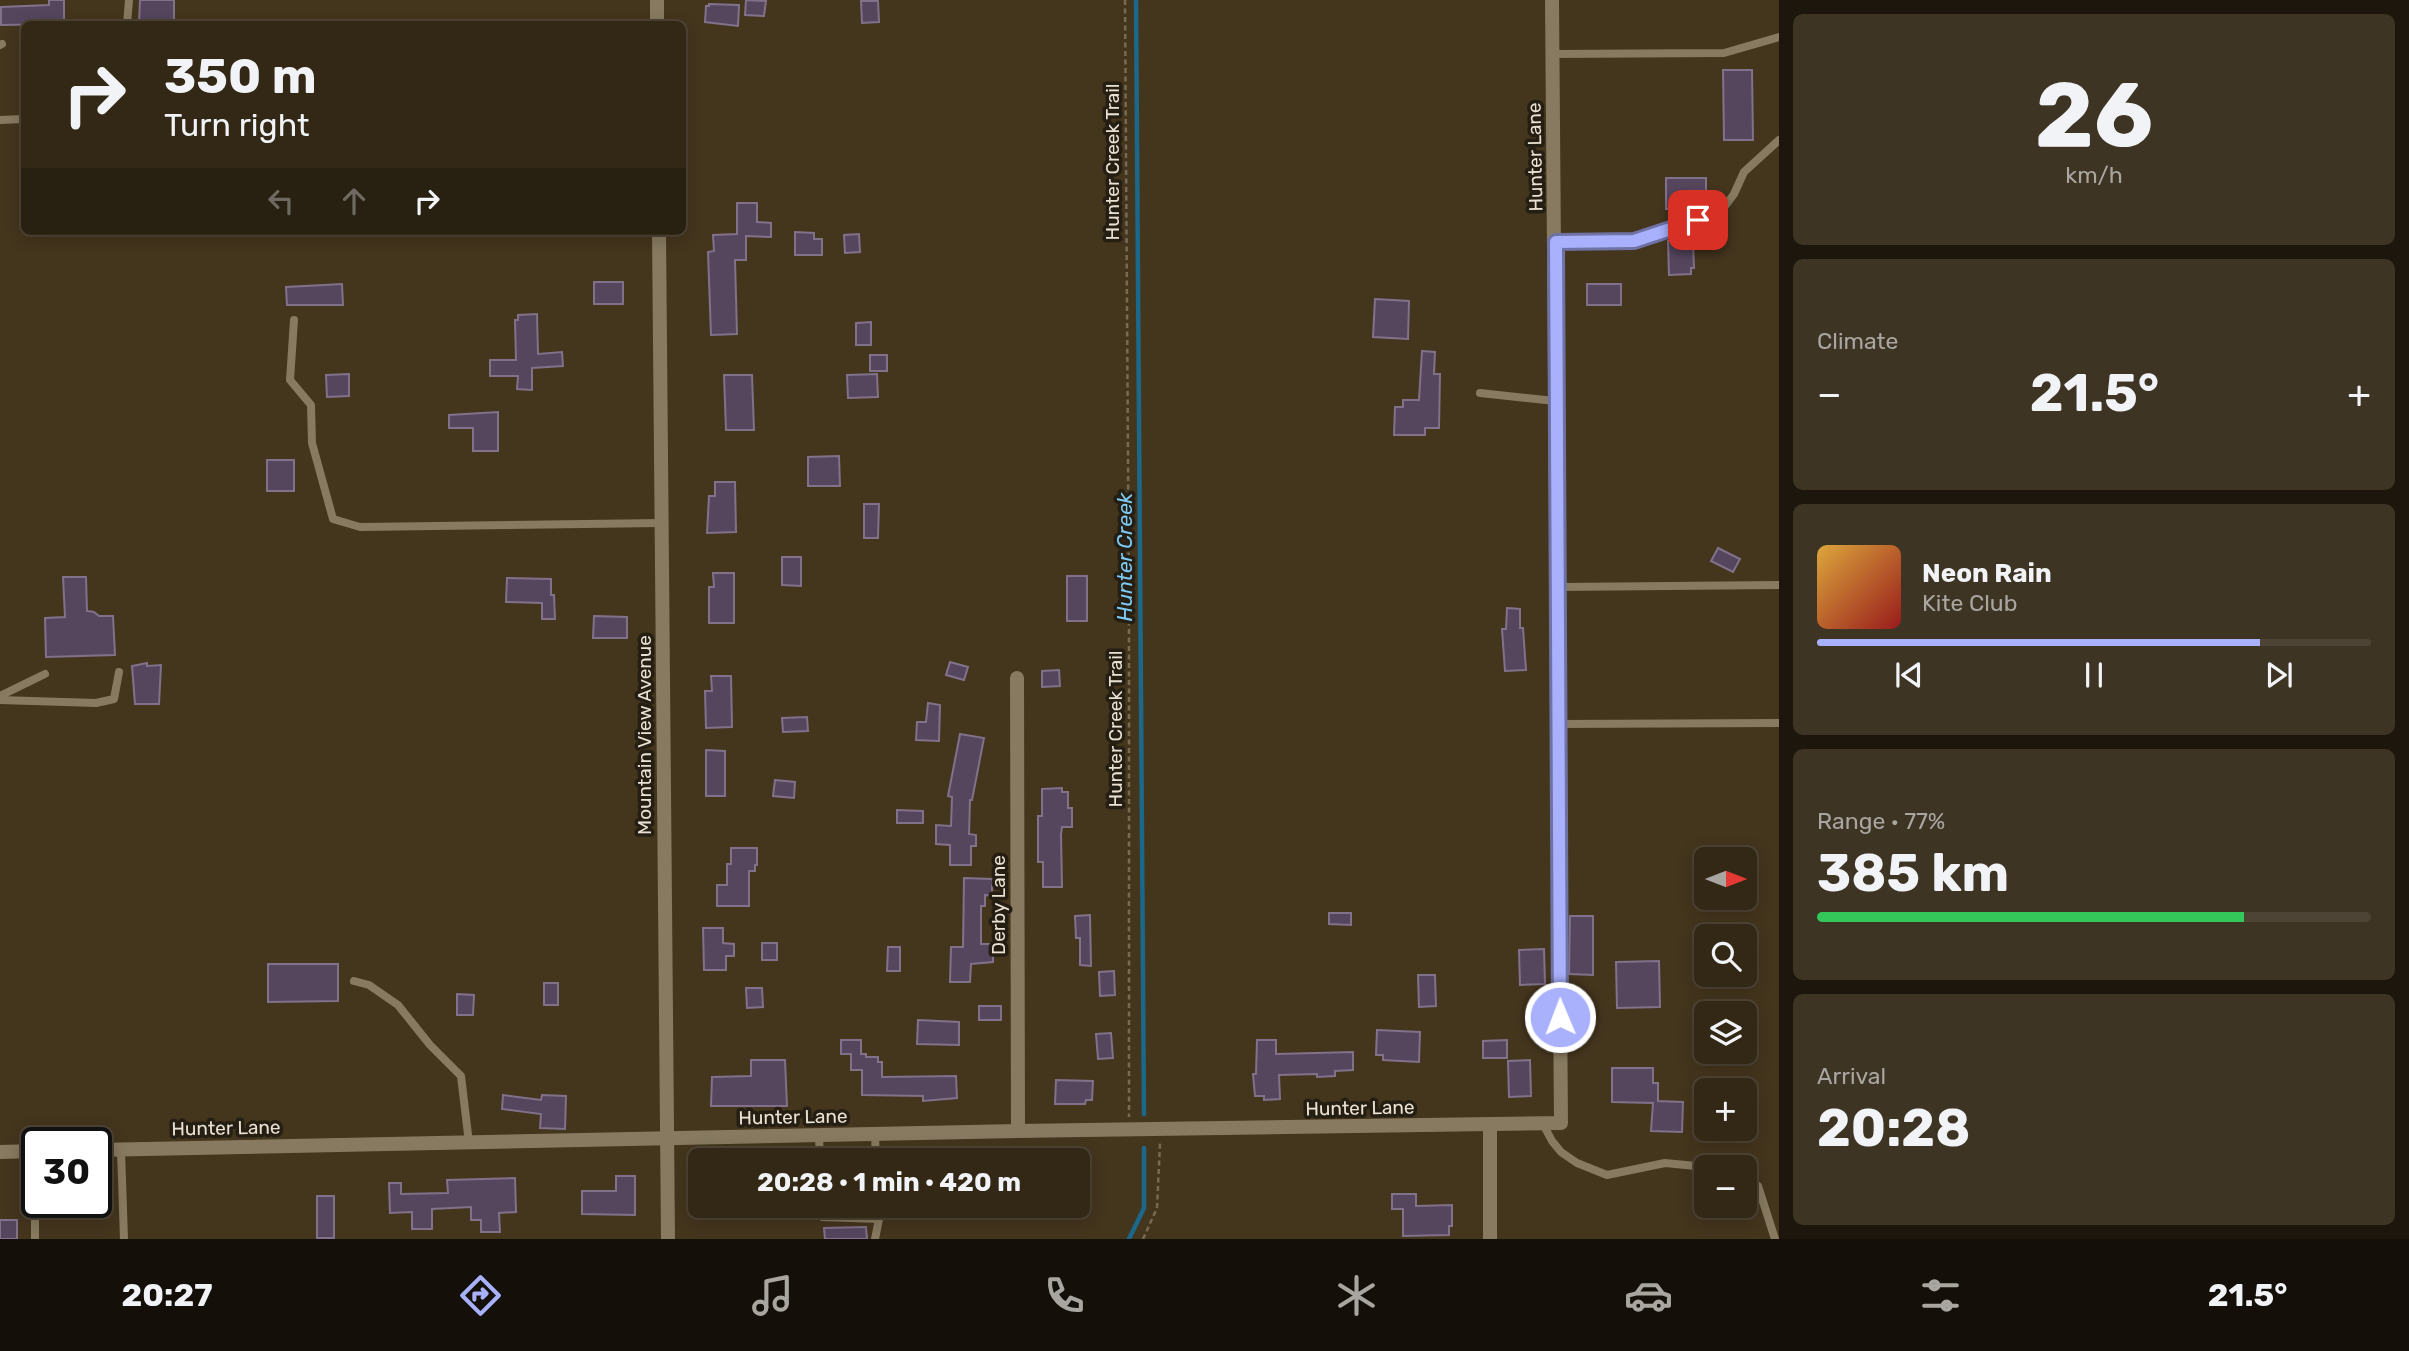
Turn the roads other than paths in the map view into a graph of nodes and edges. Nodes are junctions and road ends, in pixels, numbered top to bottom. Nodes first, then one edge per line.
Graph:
1 (129, 0) edge
2 (657, 0) edge
3 (1552, 0) edge
4 (127, 21) edge
5 (657, 21) edge
6 (1779, 37) edge
7 (1553, 54) junction
8 (0, 120) edge
9 (21, 120) edge
10 (1779, 140) edge
11 (659, 235) edge
12 (1556, 242) junction
13 (294, 320) dead end
14 (1480, 393) dead end
15 (1555, 401) junction
16 (661, 523) junction
17 (1779, 584) edge
18 (1557, 587) junction
19 (119, 672) dead end
20 (45, 674) dead end
21 (1017, 678) dead end
22 (0, 698) edge
23 (1779, 723) edge
24 (1558, 724) junction
25 (354, 981) dead end
26 (1543, 1124) junction
27 (1490, 1125) junction
28 (1018, 1131) junction
29 (875, 1135) junction
30 (818, 1136) junction
31 (667, 1140) junction
32 (469, 1143) junction
33 (819, 1148) edge
34 (876, 1148) edge
35 (112, 1150) edge
36 (121, 1150) junction
37 (21, 1151) edge
38 (0, 1152) edge
39 (1694, 1166) edge
40 (1757, 1185) edge
41 (35, 1218) edge
42 (850, 1218) edge
43 (879, 1219) joint
44 (35, 1239) edge
45 (124, 1239) edge
46 (668, 1239) edge
47 (874, 1239) edge
48 (1490, 1239) edge
49 (1775, 1239) edge

1 - 4 lane
2 - 5 street
3 - 7 street, Hunter Lane
6 - 7 lane
7 - 12 street, Hunter Lane
8 - 9 lane
10 - 12 lane
11 - 16 street, Mountain View Avenue
12 - 15 street, Hunter Lane
13 - 16 lane
14 - 15 lane
15 - 18 street, Hunter Lane
16 - 31 street, Mountain View Avenue
17 - 18 lane
18 - 24 street, Hunter Lane
19 - 22 lane
20 - 22 lane
21 - 28 street, Derby Lane
23 - 24 lane
24 - 26 street, Hunter Lane
25 - 32 lane
26 - 27 street, Hunter Lane
26 - 39 lane
27 - 28 street, Hunter Lane
27 - 48 street
28 - 29 street, Hunter Lane
29 - 30 street, Hunter Lane
29 - 34 lane
30 - 31 street, Hunter Lane
30 - 33 lane
31 - 32 street, Hunter Lane
31 - 46 street, Mountain View Avenue
32 - 36 street, Hunter Lane
35 - 36 street, Hunter Lane
36 - 45 lane
37 - 38 street
40 - 49 lane
41 - 44 lane
42 - 43 lane
43 - 47 lane

